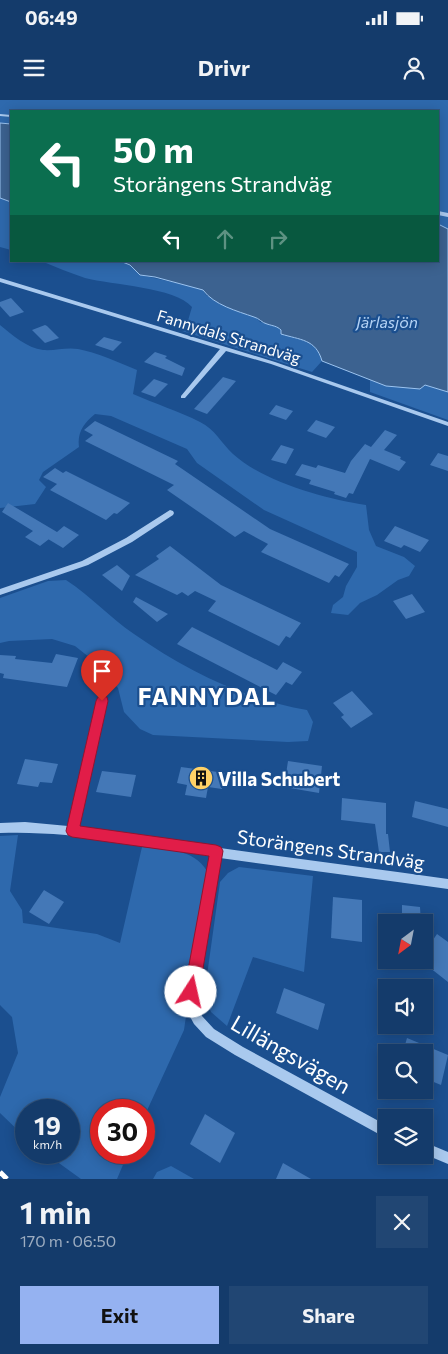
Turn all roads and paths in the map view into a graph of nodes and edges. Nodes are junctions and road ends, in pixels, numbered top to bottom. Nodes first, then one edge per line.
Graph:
1 (0, 280) edge
2 (224, 349) junction
3 (183, 397) dead end
4 (448, 424) edge
5 (170, 513) dead end
6 (0, 592) edge
7 (102, 701) dead end
8 (0, 828) edge
9 (72, 831) junction
10 (216, 851) junction
11 (448, 884) edge
12 (378, 1128) edge
13 (433, 1152) edge
14 (448, 1158) edge

1 - 2 street, Fannydals Strandväg
2 - 3 street
2 - 4 street, Fannydals Strandväg
5 - 6 street
7 - 9 street
8 - 9 street, Storängens Strandväg
9 - 10 street, Storängens Strandväg
10 - 11 street, Storängens Strandväg
10 - 12 street, Lillängsvägen
13 - 14 street

